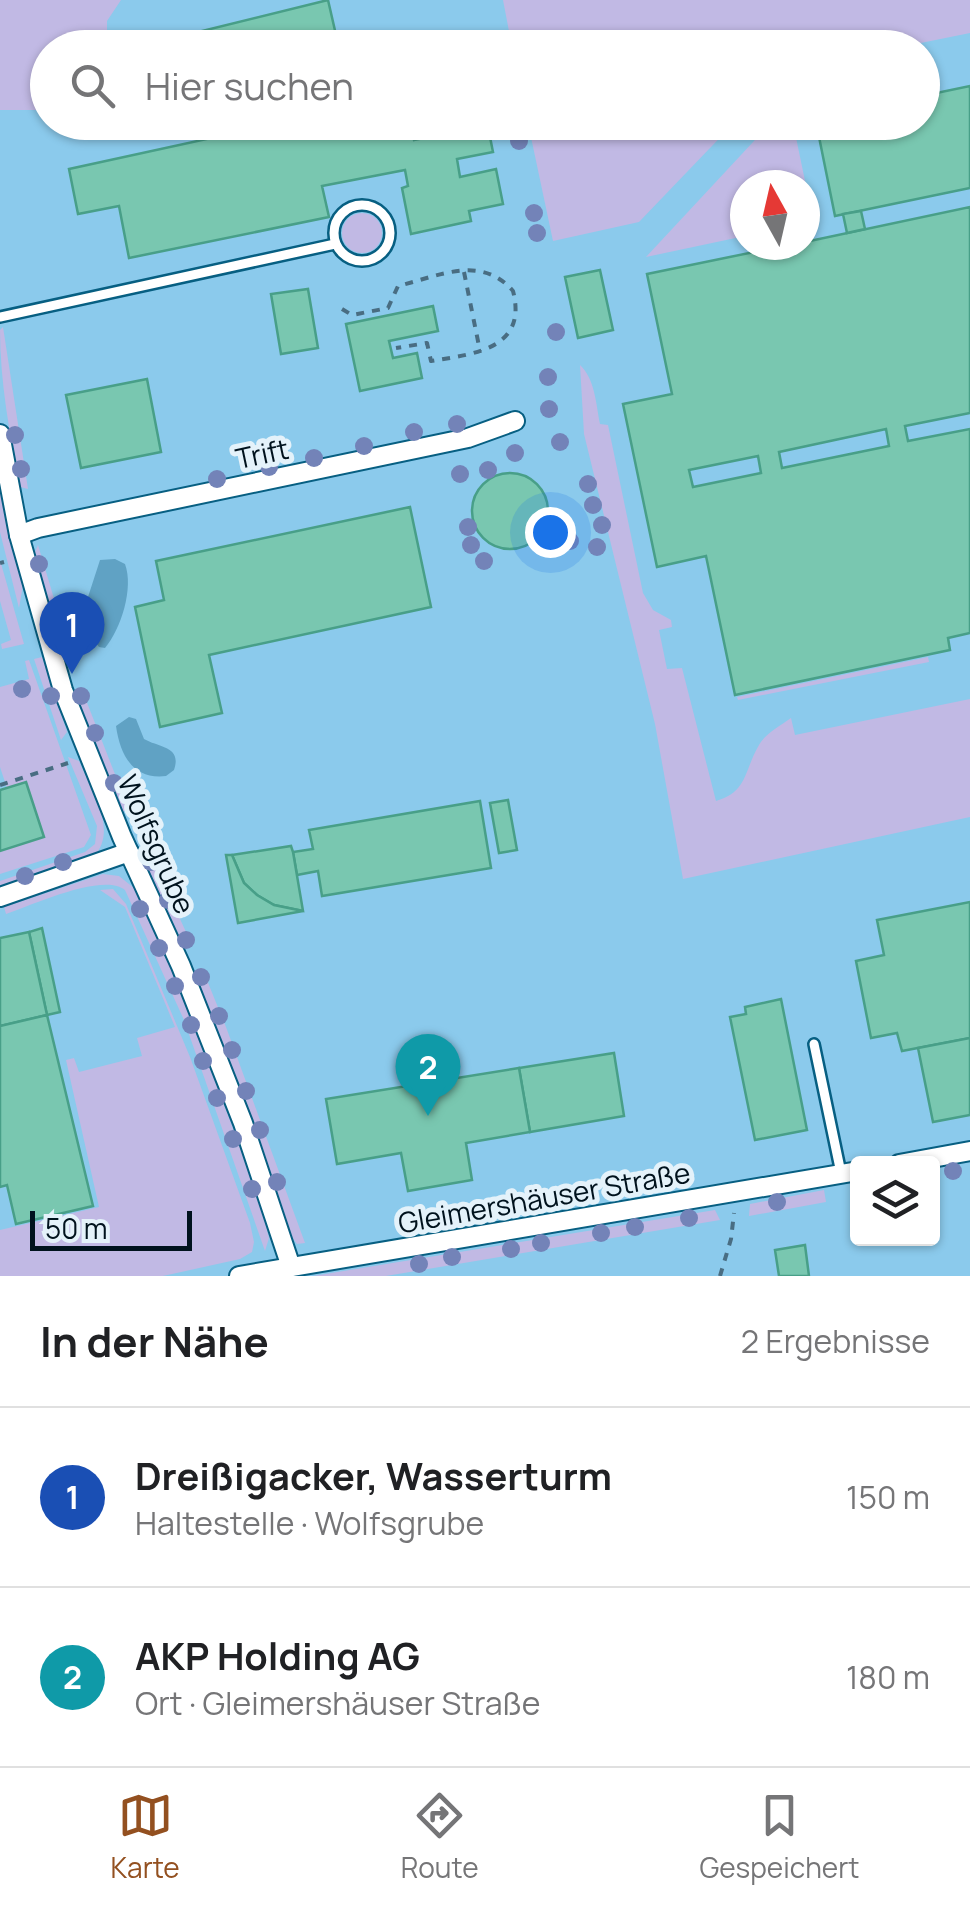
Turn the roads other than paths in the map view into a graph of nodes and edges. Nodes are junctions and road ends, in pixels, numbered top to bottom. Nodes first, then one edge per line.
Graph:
1 (336, 244) junction
2 (0, 317) edge
3 (515, 421) dead end
4 (0, 434) edge
5 (19, 536) junction
6 (129, 852) junction
7 (0, 897) edge
8 (814, 1044) dead end
9 (970, 1151) edge
10 (940, 1156) edge
11 (849, 1172) edge
12 (291, 1268) junction
13 (239, 1276) edge

1 - 1 lane
1 - 2 lane
3 - 5 street, Trift
4 - 5 street, Wolfsgrube
5 - 6 street, Wolfsgrube
6 - 7 street
6 - 12 street, Wolfsgrube
8 - 11 lane
9 - 10 street
11 - 12 street, Gleimershäuser Straße
12 - 13 street, Gleimershäuser Straße

